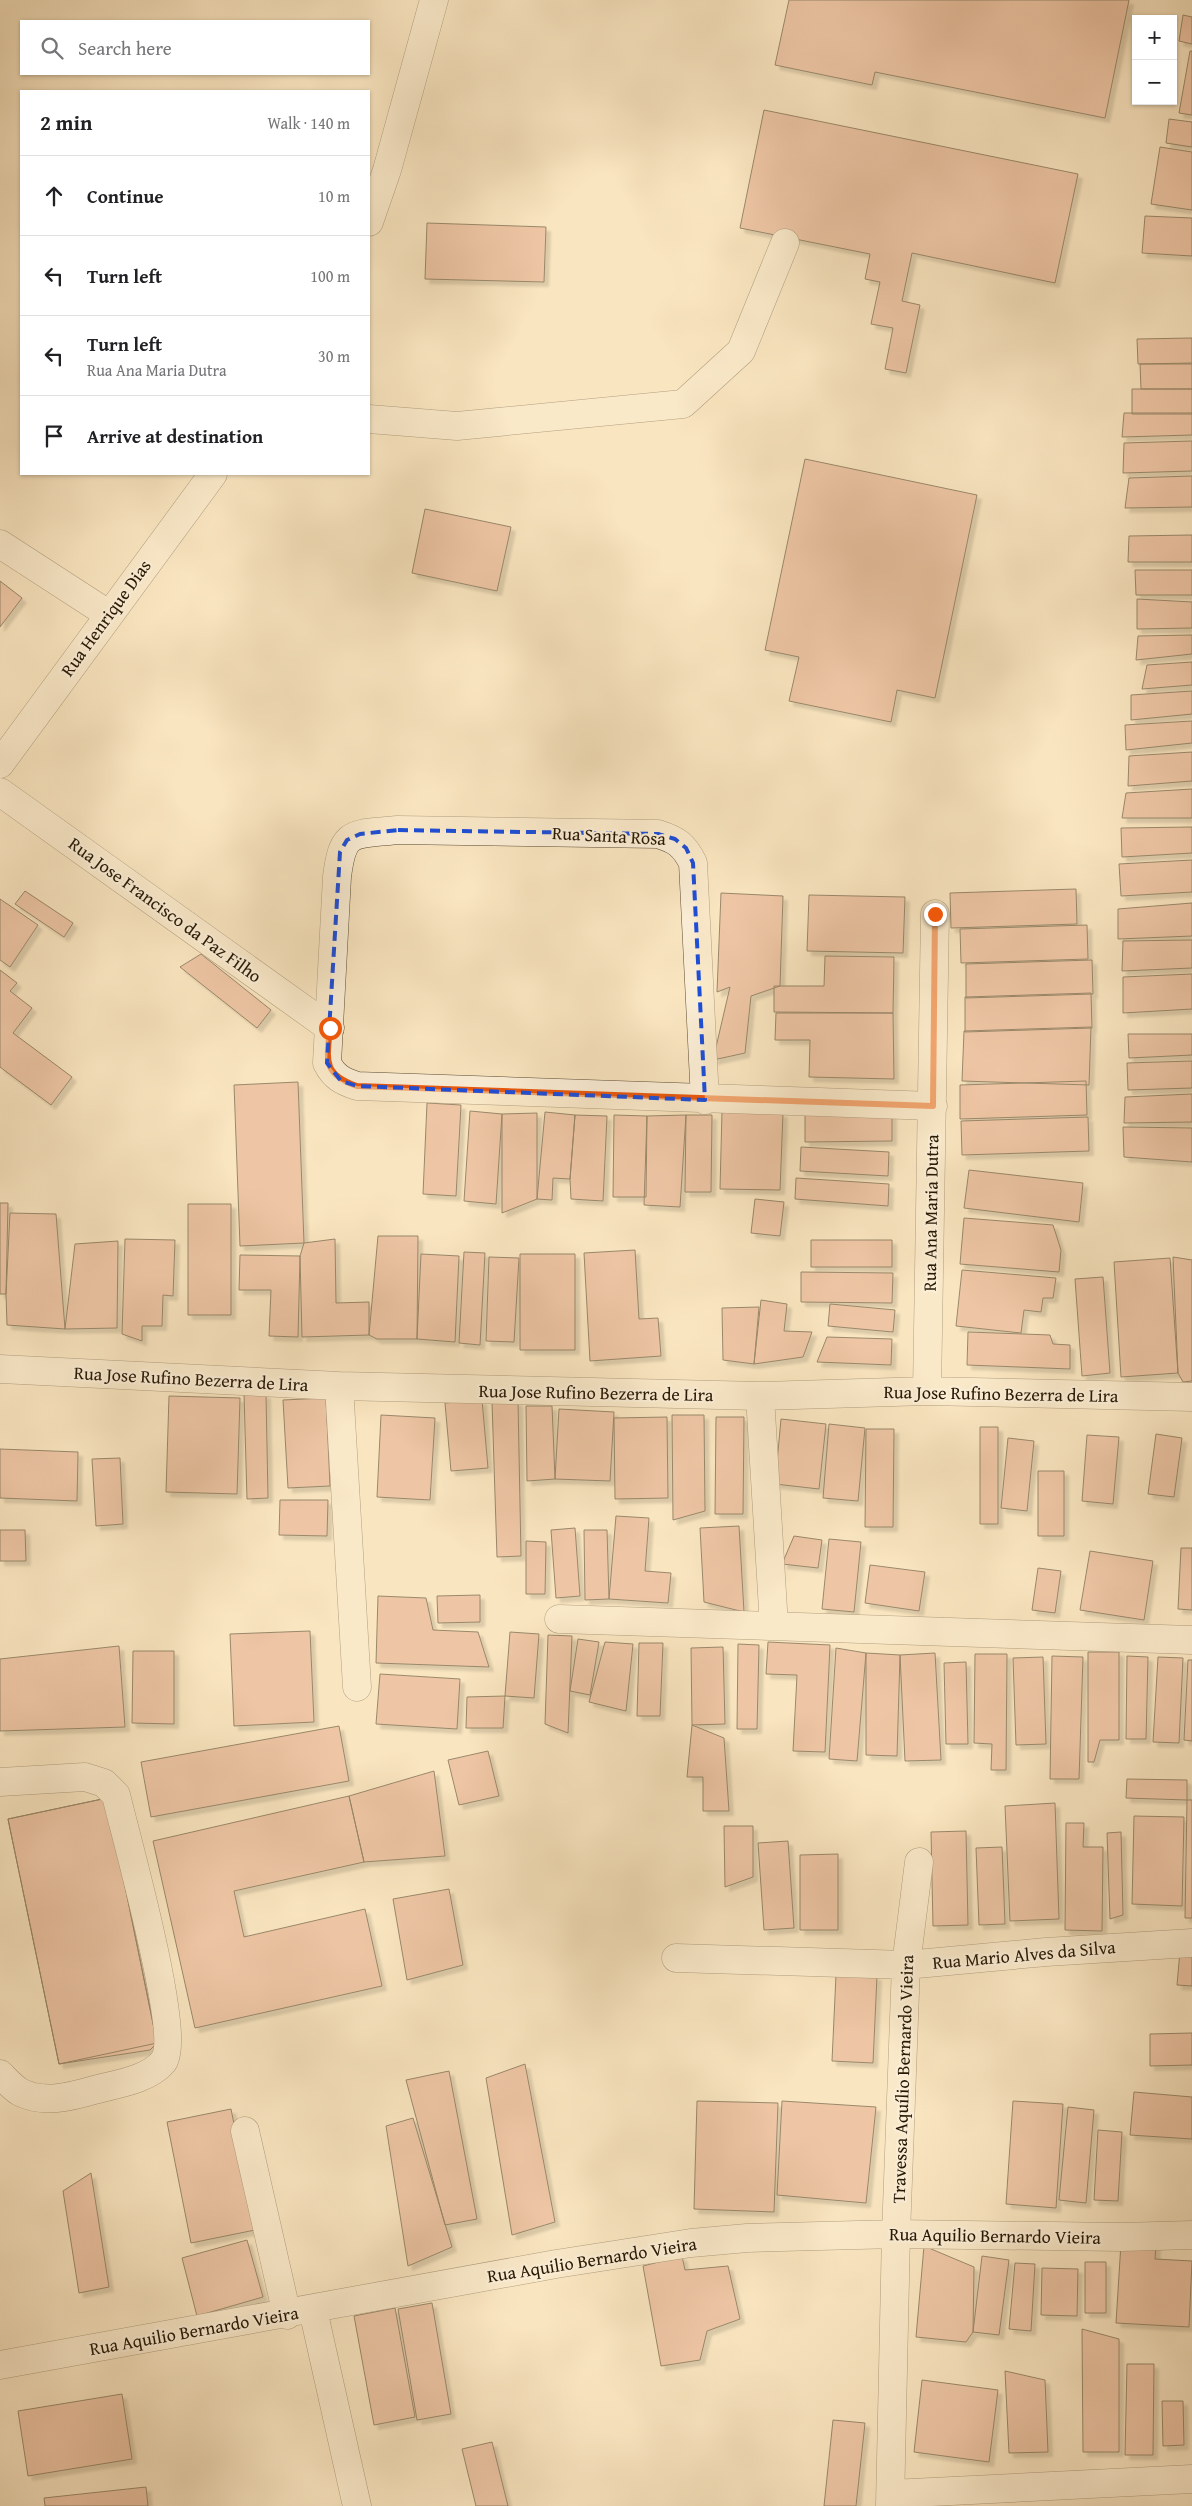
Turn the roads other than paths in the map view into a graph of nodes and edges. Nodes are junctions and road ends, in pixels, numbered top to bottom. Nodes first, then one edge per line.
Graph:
1 (434, 0) edge
2 (370, 219) edge
3 (785, 243) dead end
4 (370, 420) edge
5 (212, 475) edge
6 (0, 544) edge
7 (108, 614) junction
8 (0, 764) edge
9 (0, 792) edge
10 (935, 914) dead end
11 (330, 1028) junction
12 (705, 1100) junction
13 (933, 1106) junction
14 (0, 1369) edge
15 (339, 1386) junction
16 (928, 1391) junction
17 (760, 1396) junction
18 (1192, 1397) edge
19 (559, 1619) dead end
20 (774, 1626) junction
21 (1192, 1640) edge
22 (357, 1687) dead end
23 (0, 1782) edge
24 (919, 1862) dead end
25 (1192, 1943) edge
26 (676, 1958) dead end
27 (906, 1965) junction
28 (0, 2074) edge
29 (245, 2131) dead end
30 (896, 2234) junction
31 (1192, 2235) edge
32 (313, 2310) junction
33 (286, 2315) junction
34 (0, 2365) edge
35 (1192, 2479) edge
36 (891, 2500) edge
37 (357, 2506) edge

1 - 2 street
3 - 4 street
5 - 7 street, Rua Henrique Dias
6 - 7 street
7 - 8 street, Rua Henrique Dias
9 - 11 street, Rua Jose Francisco da Paz Filho
10 - 13 street, Rua Ana Maria Dutra
11 - 12 street, Rua Santa Rosa
11 - 12 street, Rua Santa Rosa
12 - 13 street
13 - 16 street, Rua Ana Maria Dutra
14 - 15 street, Rua Jose Rufino Bezerra de Lira
15 - 17 street, Rua Jose Rufino Bezerra de Lira
15 - 22 street
16 - 17 street, Rua Jose Rufino Bezerra de Lira
16 - 18 street, Rua Jose Rufino Bezerra de Lira
17 - 20 street
19 - 20 street
20 - 21 street
23 - 28 street
24 - 27 street, Travessa Aquílio Bernardo Vieira
25 - 27 street, Rua Mario Alves da Silva
26 - 27 street, Rua Mario Alves da Silva
27 - 30 street, Travessa Aquílio Bernardo Vieira
29 - 33 street
30 - 31 street, Rua Aquilio Bernardo Vieira
30 - 32 street, Rua Aquilio Bernardo Vieira
30 - 36 street, Travessa Aquílio Bernardo Vieira
32 - 33 street, Rua Aquilio Bernardo Vieira
32 - 37 street
33 - 34 street, Rua Aquilio Bernardo Vieira
35 - 36 street

